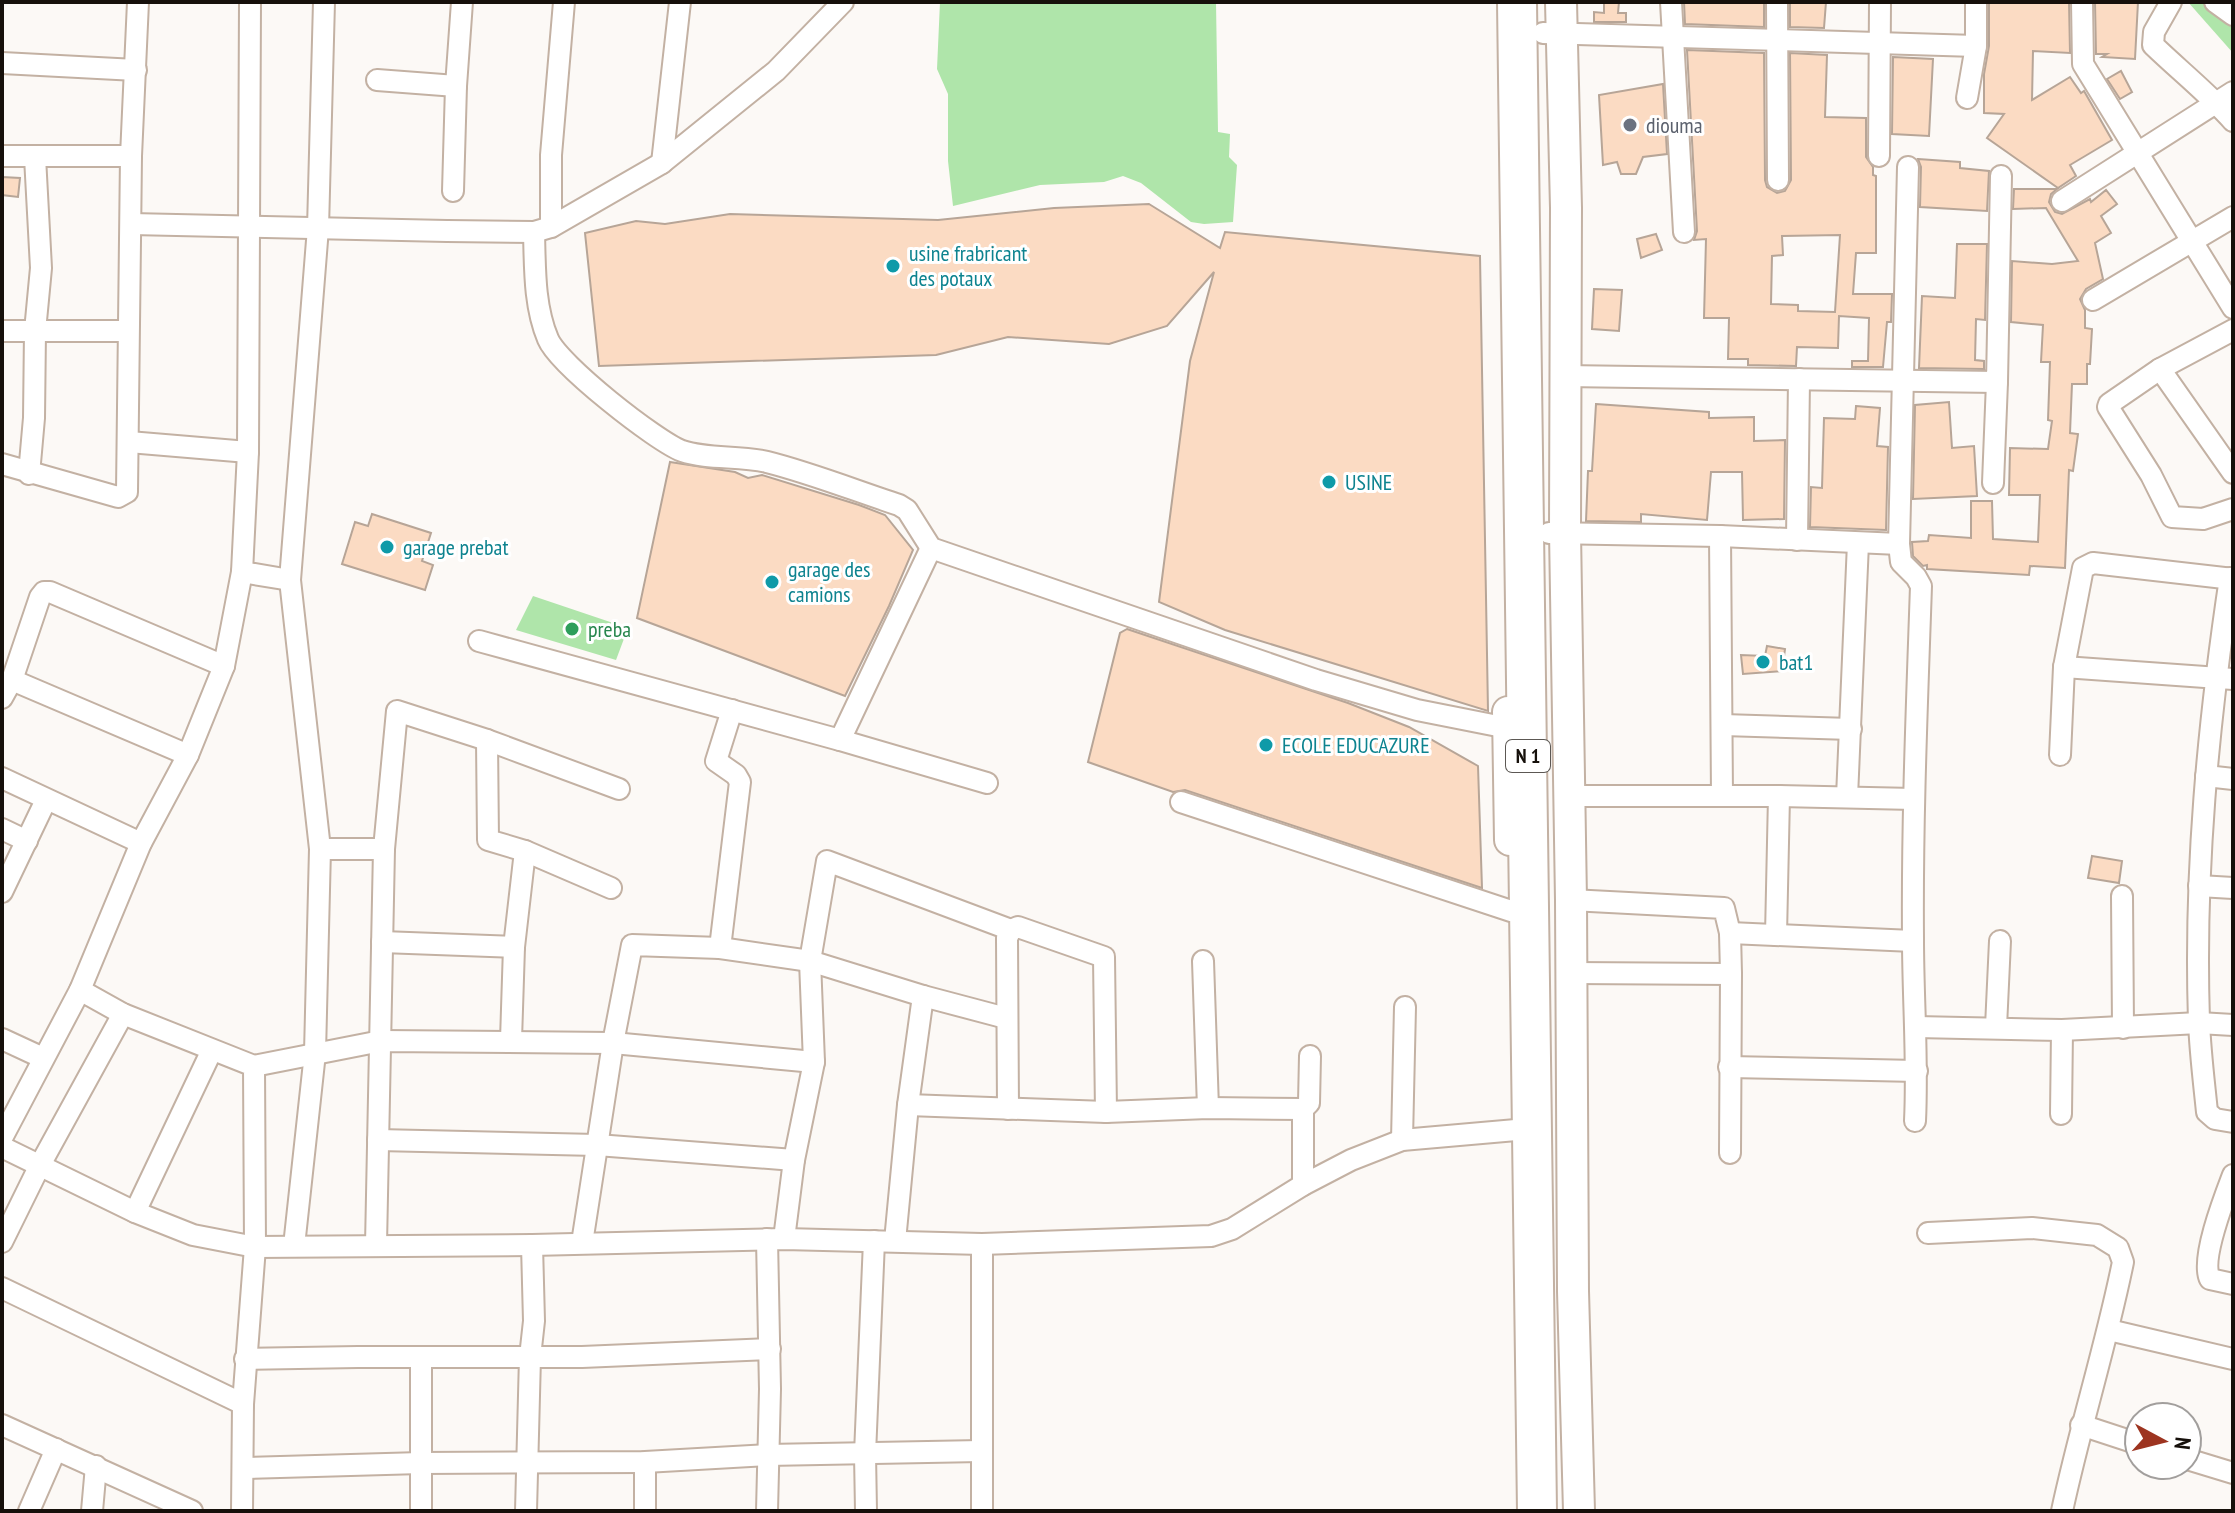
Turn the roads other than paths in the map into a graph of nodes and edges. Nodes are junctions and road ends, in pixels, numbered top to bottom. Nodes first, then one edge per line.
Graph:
1 (138, 2) edge
2 (250, 2) edge
3 (324, 2) edge
4 (462, 2) edge
5 (564, 2) edge
6 (680, 2) edge
7 (842, 2) edge
8 (1500, 2) edge
9 (1517, 2) edge
10 (1671, 2) edge
11 (1777, 2) edge
12 (1880, 2) edge
13 (1976, 2) edge
14 (2082, 2) edge
15 (2171, 2) edge
16 (2215, 2) edge
17 (2233, 15) edge
18 (1552, 18) edge
19 (1672, 35) junction
20 (1777, 40) junction
21 (1879, 42) junction
22 (1976, 46) junction
23 (2, 63) edge
24 (1510, 66) junction
25 (136, 70) junction
26 (377, 80) dead end
27 (456, 86) junction
28 (1967, 98) dead end
29 (2225, 98) edge
30 (2233, 121) edge
31 (2138, 153) junction
32 (2, 156) edge
33 (131, 156) junction
34 (1879, 156) dead end
35 (35, 157) junction
36 (662, 163) junction
37 (1908, 167) dead end
38 (2001, 176) dead end
39 (1778, 180) dead end
40 (453, 191) dead end
41 (2062, 201) dead end
42 (2233, 217) edge
43 (131, 224) junction
44 (247, 228) junction
45 (318, 228) junction
46 (542, 229) junction
47 (1684, 232) dead end
48 (2193, 241) junction
49 (2093, 300) dead end
50 (2233, 308) edge
51 (2233, 330) edge
52 (2, 331) edge
53 (35, 331) junction
54 (127, 331) junction
55 (2160, 369) junction
56 (1564, 376) junction
57 (1799, 379) junction
58 (1901, 380) junction
59 (1997, 382) junction
60 (129, 442) junction
61 (248, 452) junction
62 (2, 464) edge
63 (2233, 473) edge
64 (29, 474) junction
65 (1993, 483) dead end
66 (2233, 509) edge
67 (1557, 532) junction
68 (1720, 536) junction
69 (1797, 540) junction
70 (1858, 543) junction
71 (1899, 544) junction
72 (931, 548) junction
73 (242, 572) junction
74 (2231, 578) edge
75 (290, 580) junction
76 (479, 641) dead end
77 (224, 666) junction
78 (2064, 667) junction
79 (2224, 678) edge
80 (7, 689) edge
81 (732, 710) junction
82 (1723, 725) junction
83 (1851, 729) junction
84 (1518, 730) junction
85 (487, 740) junction
86 (840, 740) junction
87 (188, 755) junction
88 (2060, 755) dead end
89 (2206, 776) junction
90 (2, 778) edge
91 (2233, 779) edge
92 (987, 783) dead end
93 (619, 789) dead end
94 (1570, 796) junction
95 (1722, 796) junction
96 (1779, 796) junction
97 (1847, 797) junction
98 (1914, 799) junction
99 (46, 800) junction
100 (1181, 802) dead end
101 (2, 829) edge
102 (27, 841) junction
103 (141, 843) junction
104 (320, 849) junction
105 (384, 849) junction
106 (525, 851) junction
107 (2199, 886) junction
108 (611, 888) dead end
109 (2233, 888) edge
110 (2, 892) edge
111 (2122, 896) dead end
112 (1571, 900) junction
113 (1511, 911) junction
114 (1011, 930) junction
115 (1730, 933) junction
116 (1776, 935) junction
117 (1913, 941) junction
118 (2000, 941) dead end
119 (382, 942) junction
120 (514, 947) junction
121 (720, 948) junction
122 (810, 961) junction
123 (1203, 961) dead end
124 (1572, 973) junction
125 (1731, 974) junction
126 (80, 990) junction
127 (923, 996) junction
128 (1405, 1007) dead end
129 (123, 1014) junction
130 (1006, 1018) junction
131 (2199, 1023) junction
132 (2233, 1025) edge
133 (1916, 1027) junction
134 (1996, 1027) junction
135 (2123, 1028) junction
136 (2062, 1030) junction
137 (2, 1039) edge
138 (511, 1040) junction
139 (381, 1041) junction
140 (613, 1043) junction
141 (212, 1050) junction
142 (315, 1053) junction
143 (1310, 1056) dead end
144 (43, 1058) junction
145 (814, 1062) junction
146 (254, 1066) junction
147 (1729, 1067) junction
148 (1917, 1071) junction
149 (908, 1105) junction
150 (1208, 1108) junction
151 (1008, 1109) junction
152 (1303, 1109) junction
153 (1106, 1112) junction
154 (2061, 1114) dead end
155 (1915, 1121) dead end
156 (2233, 1122) edge
157 (1516, 1130) junction
158 (2, 1138) edge
159 (378, 1140) junction
160 (1402, 1140) junction
161 (597, 1145) junction
162 (2, 1147) edge
163 (1730, 1153) dead end
164 (794, 1160) junction
165 (40, 1165) junction
166 (2233, 1175) edge
167 (1303, 1185) junction
168 (135, 1212) junction
169 (1928, 1233) dead end
170 (776, 1239) junction
171 (884, 1241) junction
172 (2223, 1241) edge
173 (2, 1242) edge
174 (582, 1243) junction
175 (982, 1244) junction
176 (376, 1245) junction
177 (532, 1245) junction
178 (294, 1246) junction
179 (255, 1247) junction
180 (2233, 1284) edge
181 (2, 1288) edge
182 (2109, 1330) junction
183 (770, 1349) junction
184 (530, 1357) junction
185 (421, 1358) junction
186 (245, 1359) junction
187 (2233, 1359) edge
188 (243, 1404) junction
189 (2, 1425) edge
190 (2081, 1425) junction
191 (2123, 1439) edge
192 (56, 1449) junction
193 (981, 1451) junction
194 (865, 1454) junction
195 (767, 1455) junction
196 (527, 1462) junction
197 (645, 1462) junction
198 (421, 1463) junction
199 (2203, 1464) edge
200 (96, 1466) junction
201 (243, 1468) junction
202 (2233, 1473) edge
203 (29, 1511) edge
204 (92, 1511) edge
205 (192, 1511) edge
206 (242, 1511) edge
207 (421, 1511) edge
208 (526, 1511) edge
209 (645, 1511) edge
210 (767, 1511) edge
211 (866, 1511) edge
212 (982, 1511) edge
213 (1521, 1511) edge
214 (1537, 1511) edge
215 (1562, 1511) edge
216 (1579, 1511) edge
217 (2062, 1511) edge

1 - 25 street
2 - 44 street
3 - 45 street
4 - 27 street
5 - 46 street
6 - 36 street
7 - 36 street
8 - 24 street
9 - 24 highway, N 1
10 - 19 street
11 - 20 street
12 - 21 street
13 - 22 street
14 - 31 street
15 - 29 street
16 - 17 street
18 - 19 street
18 - 56 street
18 - 67 highway, N 1
19 - 20 street
19 - 47 street
20 - 21 street
20 - 39 street
21 - 22 street
21 - 34 street
22 - 28 street
23 - 25 street
24 - 84 highway, N 1
25 - 33 street
26 - 27 street
27 - 40 street
29 - 30 street
29 - 31 street
31 - 41 street
31 - 48 street
32 - 35 street
33 - 35 street
33 - 43 street
35 - 53 street
36 - 46 street
37 - 58 street
38 - 59 street
42 - 48 street
43 - 44 street
43 - 54 street
44 - 45 street
44 - 61 street
45 - 46 street
45 - 75 street
46 - 72 street
48 - 49 street
48 - 50 street
51 - 55 street
52 - 53 street
53 - 54 street
53 - 64 street
54 - 60 street
55 - 63 street
55 - 66 street
56 - 57 street
56 - 67 street
57 - 58 street
57 - 69 street
58 - 59 street
58 - 71 street
59 - 65 street
60 - 61 street
60 - 64 street
61 - 73 street
62 - 64 street
67 - 68 street
67 - 94 street
67 - 215 highway, N 1
68 - 69 street
68 - 82 street
69 - 70 street
70 - 71 street
70 - 83 street
71 - 98 street
72 - 84 street
72 - 86 street
73 - 75 street
73 - 77 street
74 - 78 street
74 - 79 street
75 - 104 street
76 - 81 street
77 - 80 street
77 - 87 street
78 - 79 street
78 - 88 street
79 - 89 street
80 - 87 street
81 - 86 street
81 - 121 street
82 - 83 street
82 - 95 street
83 - 97 street
84 - 113 street
84 - 214 highway, N 1
85 - 93 street
85 - 105 street
85 - 106 street
86 - 92 street
87 - 103 street
89 - 91 street
89 - 107 street
90 - 99 street
94 - 95 street
94 - 112 street
95 - 96 street
96 - 97 street
96 - 116 street
97 - 98 street
98 - 117 street
99 - 102 street
99 - 103 street
100 - 113 street
101 - 102 street
102 - 110 street
103 - 126 street
104 - 105 street
104 - 142 street
105 - 119 street
106 - 108 street
106 - 120 street
107 - 109 street
107 - 131 street
111 - 135 street
112 - 115 street
112 - 124 street
113 - 157 street
114 - 122 street
114 - 130 street
114 - 153 street
115 - 116 street
115 - 125 street
116 - 117 street
117 - 133 street
118 - 134 street
119 - 120 street
119 - 139 street
120 - 138 street
121 - 122 street
121 - 140 street
122 - 127 street
122 - 145 street
123 - 150 street
124 - 125 street
124 - 216 street
125 - 147 street
126 - 129 street
126 - 144 street
127 - 130 street
127 - 149 street
128 - 160 street
129 - 141 street
129 - 165 street
130 - 151 street
131 - 132 street
131 - 135 street
131 - 156 street
133 - 134 street
133 - 148 street
134 - 136 street
135 - 136 street
136 - 154 street
137 - 144 street
138 - 139 street
138 - 140 street
139 - 142 street
139 - 159 street
140 - 145 street
140 - 161 street
141 - 146 street
141 - 168 street
142 - 146 street
142 - 178 street
143 - 152 street
144 - 158 street
145 - 164 street
146 - 179 street
147 - 148 street
147 - 163 street
148 - 155 street
149 - 151 street
149 - 171 street
150 - 152 street
150 - 153 street
151 - 153 street
152 - 167 street
157 - 160 street
157 - 213 street
159 - 161 street
159 - 176 street
160 - 167 street
161 - 164 street
161 - 174 street
162 - 165 street
164 - 170 street
165 - 168 street
165 - 173 street
166 - 172 street
167 - 175 street
168 - 179 street
169 - 182 street
170 - 171 street
170 - 174 street
170 - 183 street
171 - 175 street
171 - 194 street
172 - 180 street
174 - 177 street
175 - 193 street
176 - 177 street
176 - 178 street
177 - 184 street
178 - 179 street
179 - 186 street
181 - 188 street
182 - 187 street
182 - 190 street
183 - 184 street
183 - 195 street
184 - 185 street
184 - 196 street
185 - 186 street
185 - 198 street
186 - 188 street
188 - 201 street
189 - 192 street
190 - 191 street
190 - 217 street
192 - 200 street
192 - 203 street
193 - 194 street
193 - 212 street
194 - 195 street
194 - 211 street
195 - 197 street
195 - 210 street
196 - 197 street
196 - 198 street
196 - 208 street
197 - 209 street
198 - 201 street
198 - 207 street
199 - 202 street
200 - 204 street
200 - 205 street
201 - 206 street

